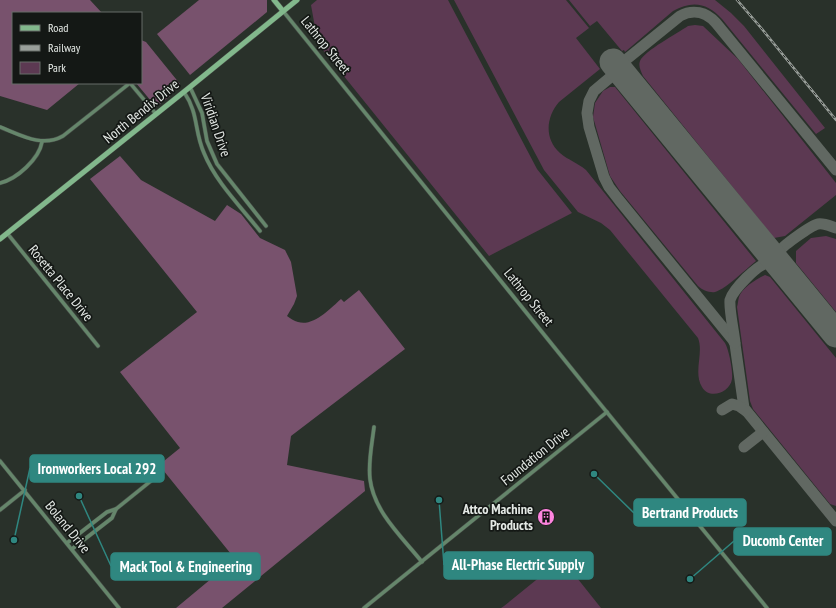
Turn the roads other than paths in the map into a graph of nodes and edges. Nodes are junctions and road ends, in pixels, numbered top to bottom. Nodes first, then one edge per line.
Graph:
1 (274, 0) edge
2 (297, 0) edge
3 (283, 11) junction
4 (129, 84) edge
5 (131, 84) edge
6 (190, 87) junction
7 (184, 92) junction
8 (156, 114) junction
9 (0, 127) edge
10 (42, 142) junction
11 (0, 183) edge
12 (266, 226) dead end
13 (260, 231) dead end
14 (7, 233) junction
15 (0, 239) edge
16 (98, 346) dead end
17 (606, 412) junction
18 (374, 427) dead end
19 (0, 461) edge
20 (162, 472) dead end
21 (24, 490) junction
22 (0, 510) edge
23 (116, 510) junction
24 (67, 543) junction
25 (72, 550) junction
26 (422, 562) junction
27 (120, 608) edge
28 (364, 608) edge
29 (767, 608) edge

1 - 3 street, Lathrop Street
2 - 3 street, North Bendix Drive
3 - 6 street, North Bendix Drive
3 - 17 street, Lathrop Street
4 - 10 street
5 - 8 street
6 - 7 street, North Bendix Drive
6 - 12 street, Viridian Drive
7 - 8 street, North Bendix Drive
7 - 13 street, Viridian Drive
8 - 14 street, North Bendix Drive
9 - 10 street
10 - 11 street
14 - 15 street, North Bendix Drive
14 - 16 street, Rosetta Place Drive
17 - 26 street, Foundation Drive
17 - 29 street, Lathrop Street
18 - 26 street
19 - 21 street, Boland Drive
20 - 23 street
21 - 22 street
21 - 24 street, Boland Drive
23 - 24 street
23 - 25 street
24 - 25 street, Boland Drive
25 - 27 street, Boland Drive
26 - 28 street, Foundation Drive

